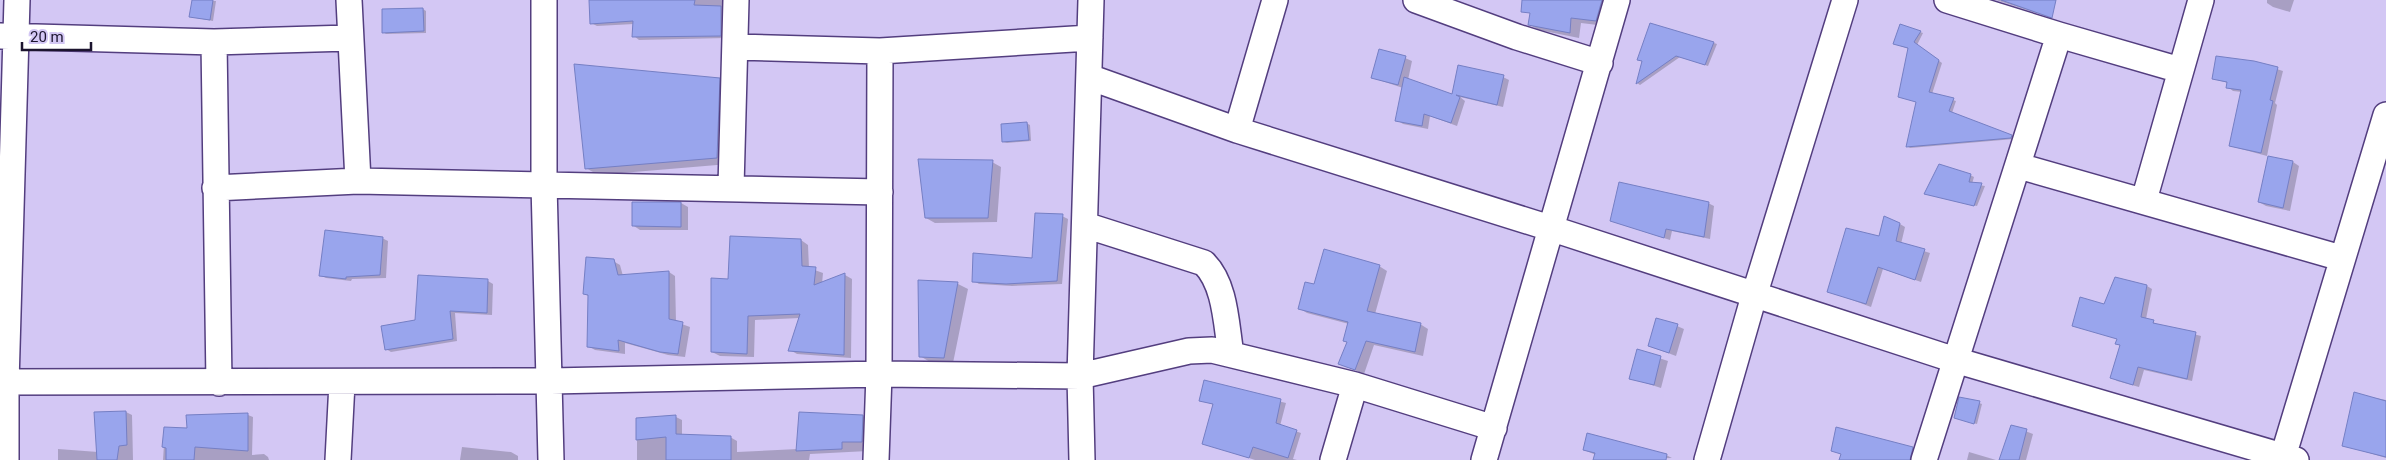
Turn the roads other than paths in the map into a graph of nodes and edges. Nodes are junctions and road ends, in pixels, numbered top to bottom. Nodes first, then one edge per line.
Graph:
1 (17, 0) edge
2 (349, 0) edge
3 (544, 0) edge
4 (736, 0) edge
5 (1091, 0) edge
6 (1275, 0) edge
7 (1416, 0) edge
8 (1617, 0) edge
9 (1845, 0) edge
10 (1948, 0) edge
11 (2200, 0) edge
12 (1482, 11) edge
13 (8, 36) edge
14 (2059, 36) junction
15 (349, 38) junction
16 (1090, 38) junction
17 (214, 42) junction
18 (735, 47) junction
19 (880, 51) junction
20 (1600, 63) junction
21 (2180, 70) junction
22 (1089, 77) junction
23 (2384, 126) edge
24 (1236, 130) junction
25 (2019, 166) junction
26 (358, 181) junction
27 (544, 184) junction
28 (731, 187) junction
29 (215, 188) junction
30 (880, 192) junction
31 (2144, 200) junction
32 (1085, 225) junction
33 (1553, 229) junction
34 (2341, 258) junction
35 (1754, 296) junction
36 (1231, 354) junction
37 (1955, 360) junction
38 (879, 374) junction
39 (1080, 376) junction
40 (551, 381) junction
41 (3, 383) edge
42 (219, 383) junction
43 (342, 383) junction
44 (1355, 385) junction
45 (1494, 428) junction
46 (2287, 459) edge
47 (6, 460) edge
48 (338, 460) edge
49 (551, 460) edge
50 (876, 460) edge
51 (1082, 460) edge
52 (1332, 460) edge
53 (1484, 460) edge
54 (1707, 460) edge
55 (1924, 460) edge

1 - 13 street
2 - 15 street
3 - 27 street
4 - 18 street
5 - 16 street
6 - 24 street
7 - 12 street
8 - 20 street
9 - 35 street
10 - 14 street
11 - 21 street
12 - 20 street
13 - 17 street
13 - 41 street
14 - 21 street
14 - 25 street
15 - 17 street
15 - 26 street
16 - 19 street
16 - 22 street
17 - 29 street
18 - 19 street
18 - 28 street
19 - 30 street
20 - 33 street
21 - 31 street
22 - 24 street
22 - 32 street
23 - 34 street
24 - 33 street
25 - 31 street
25 - 37 street
26 - 27 street
26 - 29 street
27 - 28 street
27 - 40 street
28 - 30 street
29 - 42 street
30 - 38 street
31 - 34 street
32 - 36 street
32 - 39 street
33 - 35 street
33 - 45 street
34 - 46 street
35 - 37 street
35 - 54 street
36 - 39 street
36 - 44 street
37 - 46 street
37 - 55 street
38 - 39 street
38 - 40 street
38 - 50 street
39 - 51 street
40 - 43 street
40 - 49 street
41 - 42 street
41 - 47 street
42 - 43 street
43 - 48 street
44 - 45 street
44 - 52 street
45 - 53 street

